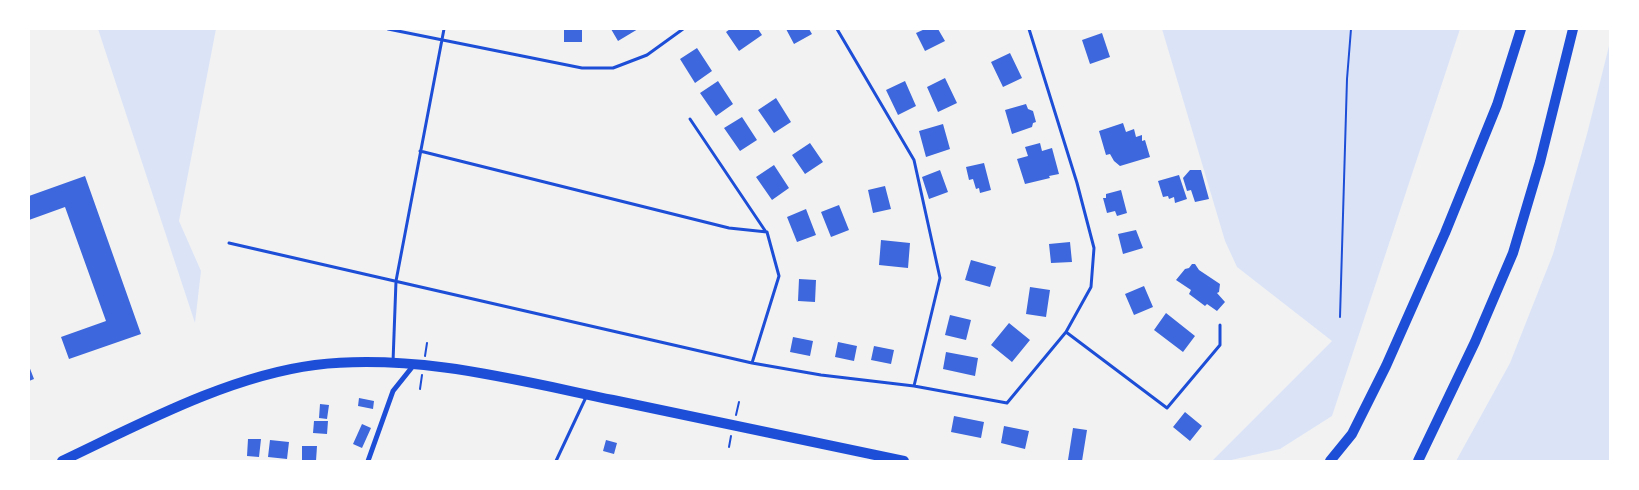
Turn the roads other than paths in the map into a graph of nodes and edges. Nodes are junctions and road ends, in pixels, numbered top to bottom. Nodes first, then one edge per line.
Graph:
1 (388, 29) edge
2 (444, 29) edge
3 (683, 29) edge
4 (837, 29) edge
5 (1029, 29) edge
6 (1521, 29) edge
7 (1573, 29) edge
8 (441, 40) junction
9 (690, 120) dead end
10 (420, 151) junction
11 (767, 232) junction
12 (229, 243) dead end
13 (396, 281) junction
14 (1220, 325) dead end
15 (1066, 332) junction
16 (393, 363) junction
17 (752, 363) junction
18 (414, 365) junction
19 (914, 386) junction
20 (587, 395) junction
21 (62, 461) edge
22 (368, 461) edge
23 (556, 461) edge
24 (904, 461) edge
25 (1330, 461) edge
26 (1418, 461) edge

1 - 8 lane
2 - 8 lane
3 - 8 lane
4 - 19 lane
5 - 15 lane
6 - 25 main road
7 - 26 main road
8 - 10 lane
9 - 11 lane
10 - 11 lane
10 - 13 lane
11 - 17 lane
12 - 13 lane
13 - 16 lane
13 - 17 lane
14 - 15 lane
15 - 19 lane
16 - 18 main road
16 - 21 main road
17 - 19 lane
18 - 20 main road
18 - 22 street
20 - 23 lane
20 - 24 main road

